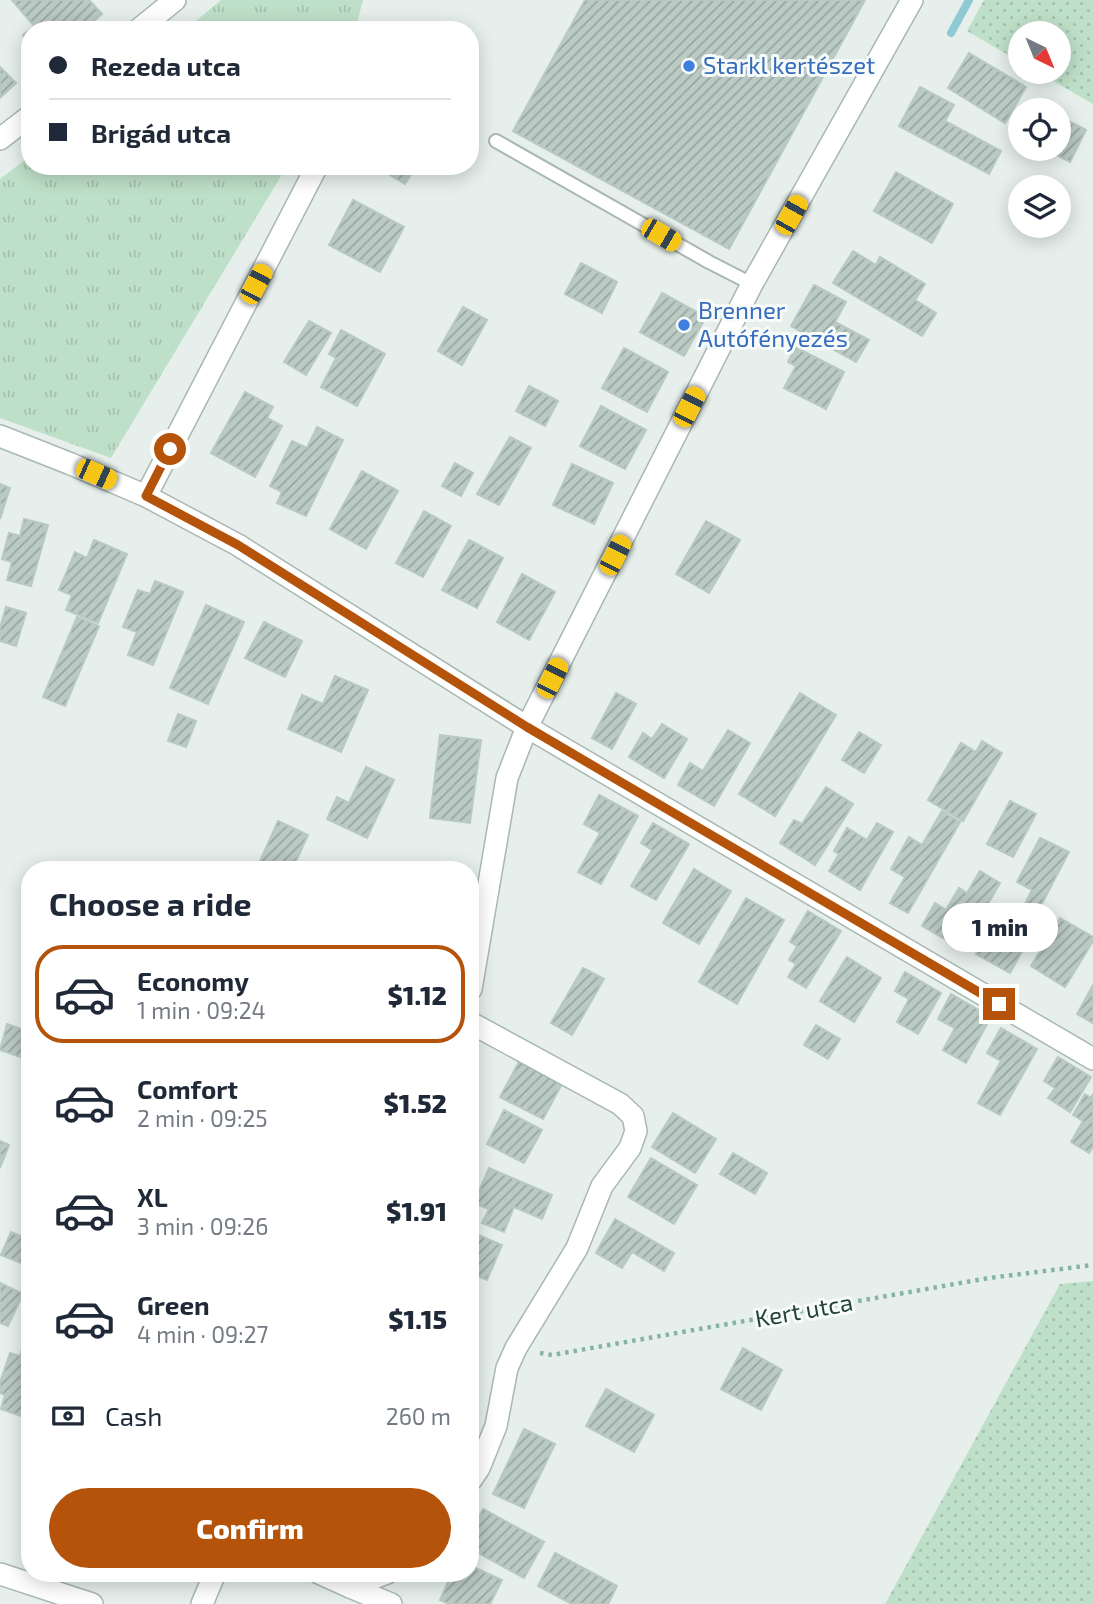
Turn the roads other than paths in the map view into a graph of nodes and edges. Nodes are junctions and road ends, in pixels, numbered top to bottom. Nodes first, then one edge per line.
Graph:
1 (175, 0) edge
2 (912, 0) edge
3 (149, 21) edge
4 (21, 123) edge
5 (0, 139) edge
6 (496, 141) dead end
7 (312, 175) edge
8 (752, 284) junction
9 (0, 436) edge
10 (146, 496) junction
11 (527, 727) junction
12 (479, 942) edge
13 (479, 1028) edge
14 (1093, 1059) edge
15 (479, 1466) edge
16 (0, 1574) edge
17 (21, 1581) edge
18 (25, 1582) edge
19 (211, 1582) edge
20 (339, 1582) edge
21 (363, 1582) edge
22 (350, 1587) junction
23 (92, 1604) edge
24 (202, 1604) edge
25 (391, 1604) edge

1 - 3 street
2 - 8 street
4 - 5 street
6 - 8 lane
7 - 10 street
8 - 11 street
9 - 10 street
10 - 11 street
11 - 12 street
11 - 14 street
13 - 15 street
16 - 17 street
18 - 23 street
19 - 24 street
20 - 22 street
21 - 22 street
22 - 25 street

